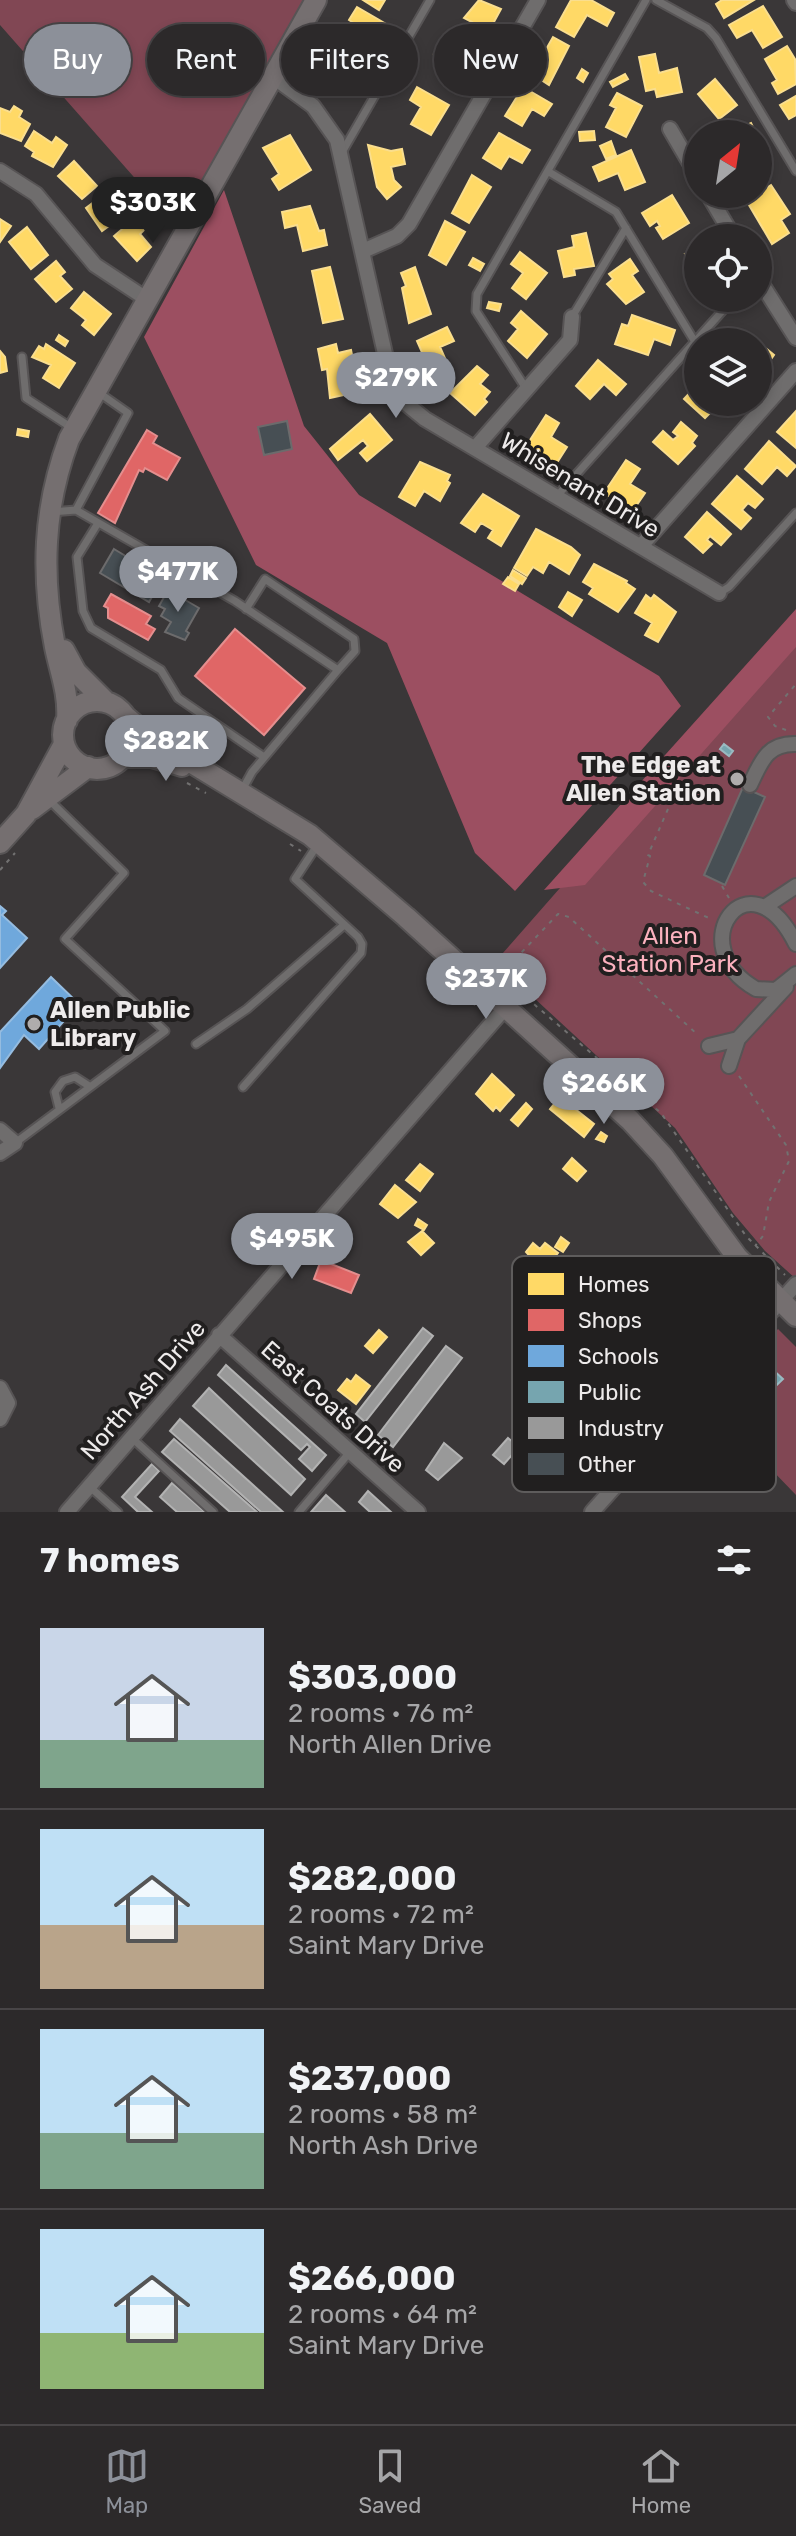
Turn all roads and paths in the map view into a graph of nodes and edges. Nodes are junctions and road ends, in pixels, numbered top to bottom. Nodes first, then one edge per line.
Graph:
1 (316, 0) edge
2 (430, 0) edge
3 (538, 0) edge
4 (646, 0) edge
5 (656, 0) edge
6 (272, 76) junction
7 (670, 129) dead end
8 (684, 153) edge
9 (341, 154) junction
10 (0, 171) edge
11 (796, 171) edge
12 (549, 172) junction
13 (626, 228) junction
14 (363, 251) junction
15 (148, 300) junction
16 (772, 300) edge
17 (722, 312) edge
18 (572, 317) joint
19 (687, 328) edge
20 (707, 328) edge
21 (796, 338) edge
22 (684, 354) edge
23 (22, 357) dead end
24 (796, 371) edge
25 (96, 390) junction
26 (527, 391) junction
27 (74, 429) junction
28 (475, 448) junction
29 (557, 497) junction
30 (76, 510) junction
31 (49, 512) junction
32 (796, 513) edge
33 (98, 523) junction
34 (641, 546) junction
35 (719, 593) joint
36 (246, 609) junction
37 (52, 628) junction
38 (338, 670) junction
39 (796, 684) edge
40 (106, 702) junction
41 (126, 717) junction
42 (67, 720) junction
43 (796, 732) edge
44 (64, 744) junction
45 (796, 744) edge
46 (264, 757) junction
47 (122, 764) junction
48 (94, 773) junction
49 (176, 779) dead end
50 (750, 785) dead end
51 (213, 787) junction
52 (241, 793) junction
53 (48, 799) junction
54 (668, 809) dead end
55 (26, 814) junction
56 (6, 839) edge
57 (289, 843) dead end
58 (314, 849) junction
59 (0, 870) edge
60 (796, 886) edge
61 (766, 906) junction
62 (723, 924) junction
63 (344, 925) junction
64 (796, 944) edge
65 (500, 975) junction
66 (445, 976) dead end
67 (794, 978) edge
68 (487, 991) junction
69 (505, 1008) junction
70 (738, 1039) junction
71 (196, 1044) dead end
72 (709, 1046) joint
73 (729, 1066) joint
74 (89, 1086) junction
75 (243, 1087) dead end
76 (59, 1108) junction
77 (0, 1130) edge
78 (15, 1143) junction
79 (0, 1153) edge
80 (755, 1246) junction
81 (736, 1256) edge
82 (766, 1256) edge
83 (776, 1265) edge
84 (793, 1281) edge
85 (788, 1309) edge
86 (219, 1335) junction
87 (0, 1388) edge
88 (0, 1419) edge
89 (133, 1439) junction
90 (350, 1452) junction
91 (88, 1486) junction
92 (611, 1492) edge
93 (67, 1512) edge
94 (118, 1512) edge
95 (213, 1512) edge
96 (299, 1512) edge
97 (418, 1512) edge
98 (592, 1512) edge

1 - 6 street
2 - 9 lane
3 - 14 street
4 - 12 lane
5 - 11 lane
6 - 9 street, Whisenant Drive
6 - 15 street
7 - 8 street
9 - 14 street, Whisenant Drive
10 - 15 street
12 - 13 lane
12 - 26 lane
13 - 18 lane
13 - 19 lane
14 - 28 street, Whisenant Drive
15 - 25 street
16 - 21 street
17 - 20 lane
18 - 26 street
22 - 29 lane
23 - 27 lane
24 - 34 street
25 - 27 street
25 - 30 lane
26 - 28 street
27 - 31 street
28 - 29 street, Whisenant Drive
29 - 34 street, Whisenant Drive
30 - 31 lane
30 - 33 lane
31 - 37 street
32 - 35 lane
33 - 36 lane
33 - 46 lane
34 - 35 street, Whisenant Drive
36 - 38 lane
36 - 38 lane
37 - 40 street
37 - 42 street
38 - 46 lane
39 - 43 path
40 - 41 street
40 - 42 street
41 - 47 street
41 - 51 street
42 - 44 street
44 - 48 street
44 - 55 street
45 - 50 street
46 - 52 lane
47 - 48 path
47 - 48 street
47 - 51 street
48 - 53 street
49 - 51 path
51 - 52 street
52 - 58 street
53 - 55 street
53 - 74 lane
54 - 62 path
55 - 56 street
56 - 59 path
57 - 58 path
58 - 63 lane
58 - 68 street
60 - 61 street
61 - 62 street
61 - 64 street
62 - 67 street
63 - 71 lane
63 - 75 lane
65 - 68 path
65 - 72 path
65 - 80 path
66 - 68 path
67 - 70 street
68 - 69 street
69 - 81 street
69 - 86 street, North Ash Drive
70 - 72 street
70 - 73 street
73 - 80 path
74 - 76 lane
74 - 76 lane
76 - 78 lane
77 - 78 street
78 - 79 street
80 - 82 path
83 - 84 path
84 - 85 street
86 - 89 street, North Ash Drive
86 - 90 street, East Coats Drive
87 - 88 street
89 - 91 street, North Ash Drive
89 - 95 lane
90 - 96 lane
90 - 97 street, East Coats Drive
91 - 93 street, North Ash Drive
91 - 94 lane
92 - 98 street

